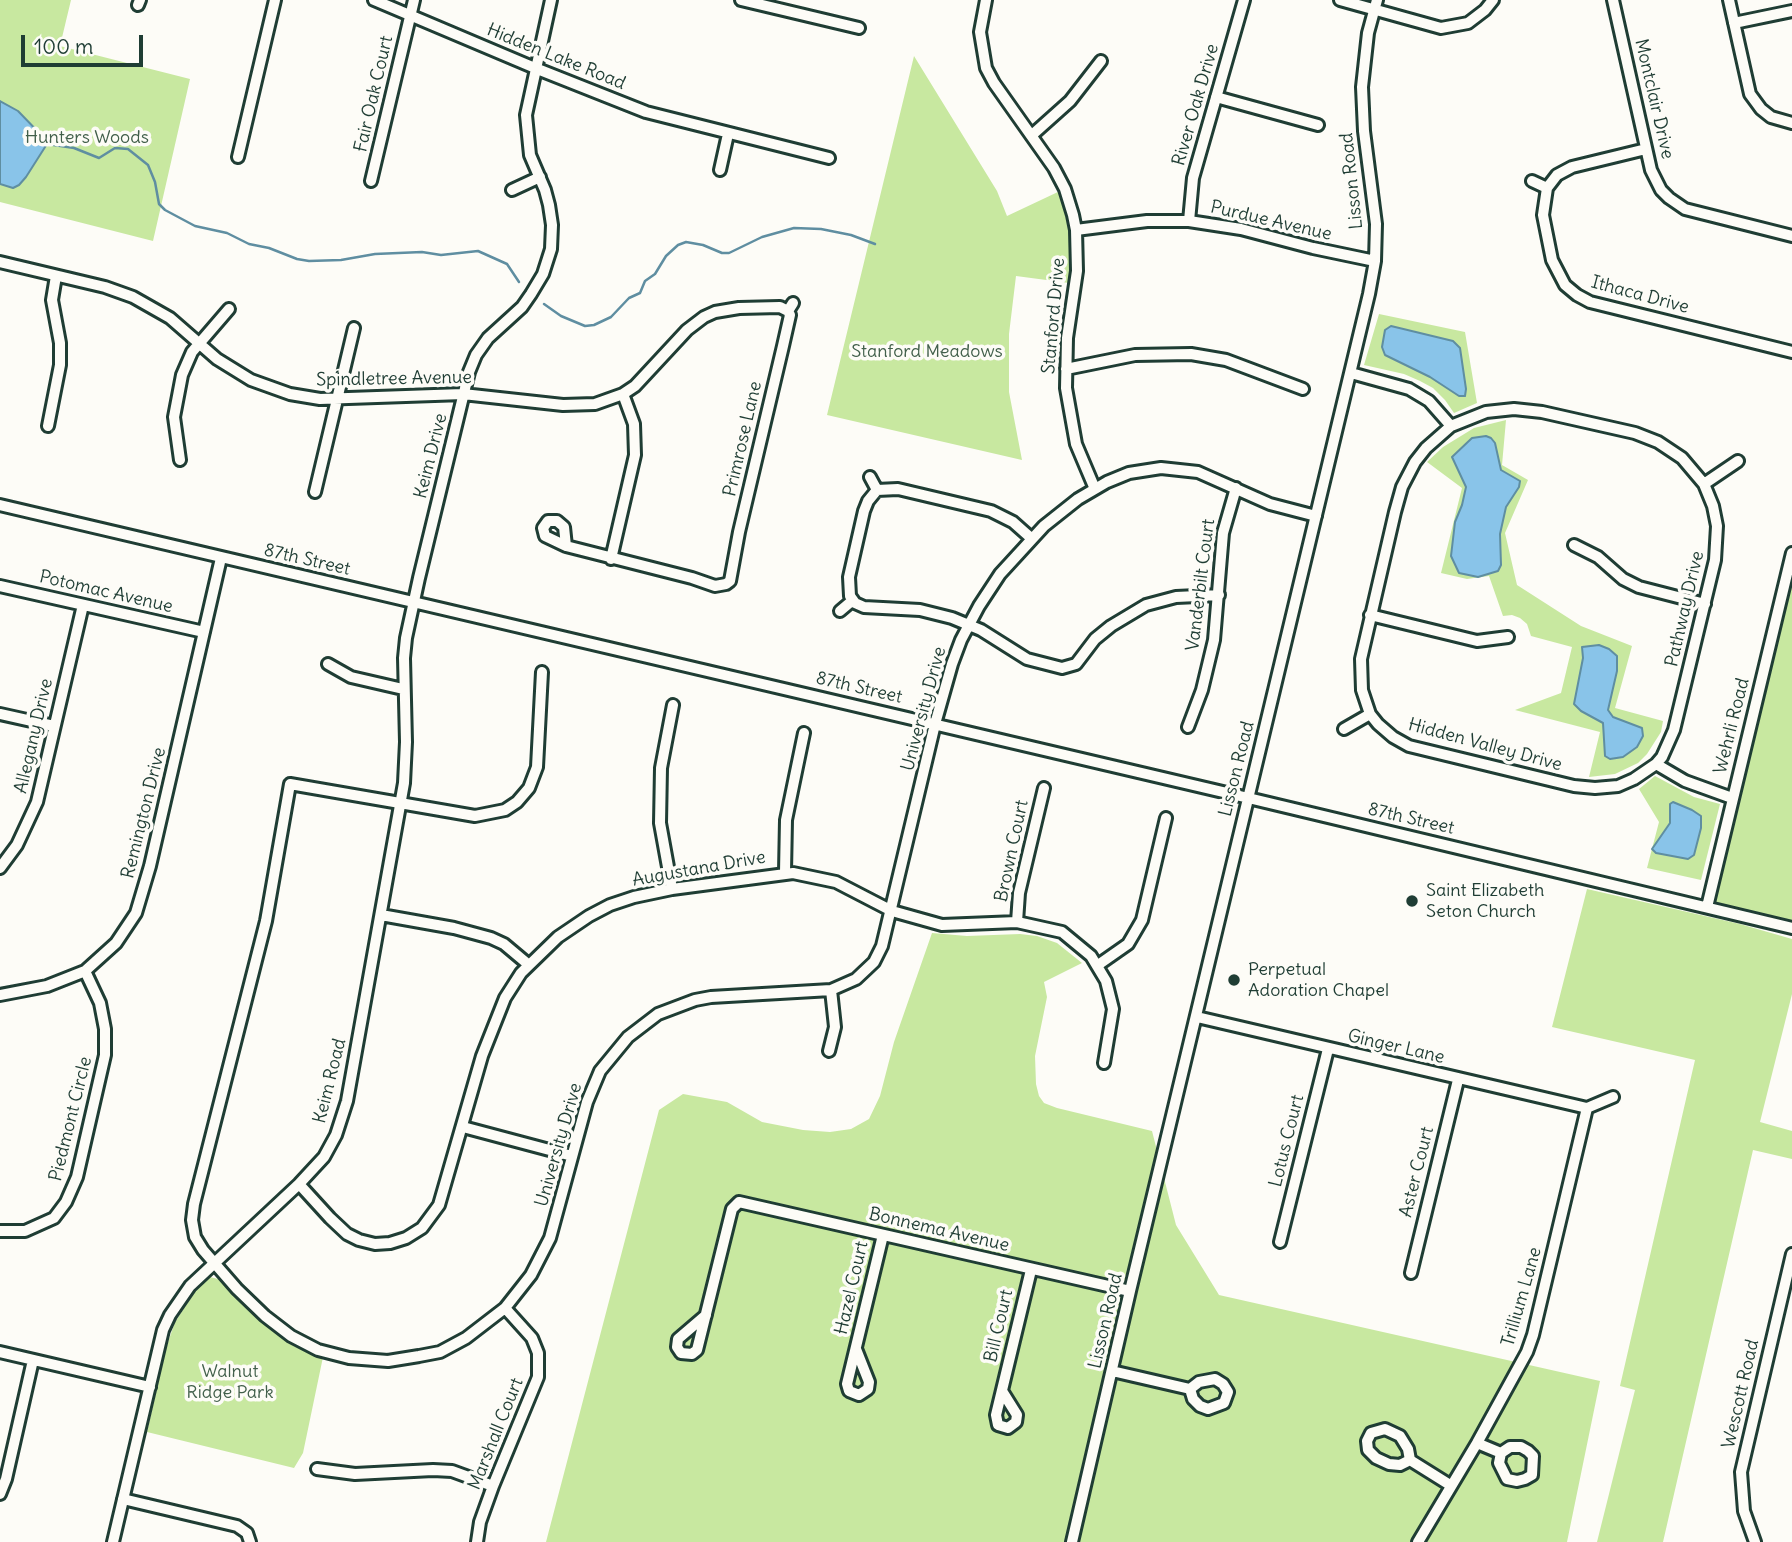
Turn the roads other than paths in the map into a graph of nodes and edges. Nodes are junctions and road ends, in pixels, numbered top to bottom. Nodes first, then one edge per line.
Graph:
1 (275, 0) edge
2 (374, 0) edge
3 (414, 0) edge
4 (551, 0) edge
5 (741, 0) edge
6 (986, 0) edge
7 (1244, 0) edge
8 (1340, 0) edge
9 (1493, 0) edge
10 (1613, 0) edge
11 (1729, 0) edge
12 (1375, 5) edge
13 (1792, 10) edge
14 (410, 16) junction
15 (1734, 23) junction
16 (859, 28) dead end
17 (1101, 61) dead end
18 (535, 68) junction
19 (1216, 97) junction
20 (1792, 123) edge
21 (1318, 125) dead end
22 (728, 134) junction
23 (1032, 135) junction
24 (1646, 149) junction
25 (238, 157) dead end
26 (829, 158) dead end
27 (720, 170) dead end
28 (540, 177) junction
29 (371, 181) dead end
30 (1532, 181) dead end
31 (1547, 188) junction
32 (512, 190) dead end
33 (1189, 221) junction
34 (1076, 230) junction
35 (1792, 236) edge
36 (1375, 261) junction
37 (0, 262) edge
38 (56, 275) junction
39 (790, 307) joint
40 (229, 309) dead end
41 (354, 328) dead end
42 (199, 343) junction
43 (1792, 352) edge
44 (1066, 369) junction
45 (1350, 373) junction
46 (1303, 389) dead end
47 (463, 394) junction
48 (623, 394) junction
49 (337, 399) junction
50 (48, 426) dead end
51 (1451, 426) junction
52 (180, 460) dead end
53 (1738, 461) dead end
54 (870, 477) dead end
55 (1704, 484) junction
56 (1236, 488) junction
57 (1095, 489) junction
58 (877, 490) junction
59 (315, 492) dead end
60 (0, 505) edge
61 (1316, 516) junction
62 (1031, 538) junction
63 (1574, 545) dead end
64 (566, 547) dead end
65 (1792, 553) edge
66 (221, 558) junction
67 (611, 559) junction
68 (727, 583) junction
69 (0, 586) edge
70 (733, 595) dead end
71 (1219, 596) junction
72 (852, 600) junction
73 (414, 602) junction
74 (1704, 604) junction
75 (83, 605) junction
76 (840, 611) dead end
77 (1370, 615) junction
78 (969, 625) junction
79 (204, 632) junction
80 (1508, 637) dead end
81 (328, 664) dead end
82 (542, 672) dead end
83 (403, 689) junction
84 (673, 705) dead end
85 (1370, 713) junction
86 (0, 714) edge
87 (935, 724) junction
88 (54, 726) junction
89 (1188, 727) dead end
90 (1344, 729) dead end
91 (804, 733) dead end
92 (1656, 764) junction
93 (1044, 788) dead end
94 (1248, 797) junction
95 (1732, 798) junction
96 (401, 805) junction
97 (1166, 818) dead end
98 (0, 868) edge
99 (785, 872) junction
100 (672, 889) junction
101 (1707, 907) junction
102 (892, 911) junction
103 (381, 915) junction
104 (1017, 922) junction
105 (1792, 928) edge
106 (529, 965) junction
107 (1098, 965) junction
108 (85, 971) junction
109 (831, 990) junction
110 (0, 995) edge
111 (1197, 1017) junction
112 (1328, 1049) junction
113 (829, 1051) dead end
114 (1104, 1063) dead end
115 (1458, 1080) junction
116 (1614, 1097) dead end
117 (1587, 1108) junction
118 (463, 1127) junction
119 (572, 1156) junction
120 (299, 1184) junction
121 (0, 1231) edge
122 (883, 1235) junction
123 (1280, 1242) dead end
124 (1792, 1254) edge
125 (214, 1263) junction
126 (1791, 1267) edge
127 (1031, 1270) junction
128 (1411, 1273) dead end
129 (1130, 1291) junction
130 (505, 1308) junction
131 (706, 1315) dead end
132 (856, 1349) dead end
133 (0, 1352) edge
134 (33, 1360) junction
135 (1112, 1371) junction
136 (150, 1387) junction
137 (1191, 1389) dead end
138 (1002, 1391) dead end
139 (1477, 1443) junction
140 (1501, 1453) dead end
141 (1410, 1460) dead end
142 (317, 1469) dead end
143 (1450, 1485) junction
144 (493, 1486) junction
145 (0, 1494) edge
146 (123, 1499) junction
147 (113, 1542) edge
148 (250, 1542) edge
149 (477, 1542) edge
150 (1072, 1542) edge
151 (1418, 1542) edge
152 (1755, 1542) edge

1 - 25 street
2 - 14 street, Hidden Lake Road
3 - 14 street, Fair Oak Court
4 - 18 street, Keim Drive
5 - 16 street
6 - 23 street, Stanford Drive
7 - 19 street, River Oak Drive
8 - 12 street
9 - 12 street
10 - 24 street, Montclair Drive
11 - 15 street
12 - 36 street, Lisson Road
13 - 15 street
14 - 18 street, Hidden Lake Road
14 - 29 street, Fair Oak Court
15 - 20 street
17 - 23 street
18 - 22 street, Hidden Lake Road
18 - 28 street, Keim Drive
19 - 21 street
19 - 33 street, River Oak Drive
22 - 26 street, Hidden Lake Road
22 - 27 street
23 - 34 street, Stanford Drive
24 - 31 street
24 - 35 street, Montclair Drive
28 - 32 street
28 - 47 street, Keim Drive
30 - 31 street
31 - 43 street, Ithaca Drive
33 - 34 street, Purdue Avenue
33 - 36 street, Purdue Avenue
34 - 44 street, Stanford Drive
36 - 45 street, Lisson Road
37 - 38 street, Spindletree Avenue
38 - 42 street, Spindletree Avenue
38 - 50 street
39 - 48 street, Spindletree Avenue
39 - 68 street, Primrose Lane
40 - 42 street
41 - 49 street
42 - 49 street, Spindletree Avenue
42 - 52 street
44 - 46 street
44 - 57 street, Stanford Drive
45 - 51 street
45 - 61 street, Lisson Road
47 - 48 street, Spindletree Avenue
47 - 49 street, Spindletree Avenue
47 - 73 street, Keim Drive
48 - 67 street
49 - 59 street
51 - 55 street, Pathway Drive
51 - 77 street, Hidden Valley Drive
53 - 55 street
54 - 58 street
55 - 74 street, Pathway Drive
56 - 57 street, University Drive
56 - 61 street, University Drive
56 - 71 street, Vanderbilt Court
57 - 62 street, University Drive
58 - 62 street
58 - 72 street
60 - 66 street, 87th Street
61 - 94 street, Lisson Road
62 - 78 street, University Drive
63 - 74 street
64 - 67 street
65 - 95 street, Wehrli Road
66 - 73 street, 87th Street
66 - 79 street, Remington Drive
67 - 68 street
68 - 70 street
69 - 75 street, Potomac Avenue
71 - 78 street
71 - 89 street, Vanderbilt Court
72 - 76 street
72 - 78 street
73 - 83 street, Keim Road
73 - 87 street, 87th Street
74 - 92 street, Pathway Drive
75 - 79 street, Potomac Avenue
75 - 88 street, Allegany Drive
77 - 80 street
77 - 85 street, Hidden Valley Drive
78 - 87 street, University Drive
79 - 108 street, Remington Drive
81 - 83 street
82 - 96 street
83 - 96 street, Keim Road
84 - 100 street
85 - 90 street
85 - 92 street, Hidden Valley Drive
86 - 88 street
87 - 94 street, 87th Street
87 - 102 street, University Drive
88 - 98 street, Allegany Drive
91 - 99 street
92 - 95 street
93 - 104 street, Brown Court
94 - 101 street, 87th Street
94 - 111 street, Lisson Road
95 - 101 street, Wehrli Road
96 - 103 street, Keim Road
96 - 125 street, University Drive
97 - 107 street
99 - 100 street, Augustana Drive
99 - 102 street, Augustana Drive
100 - 106 street, Augustana Drive
101 - 105 street, 87th Street
102 - 104 street, Augustana Drive
102 - 109 street, University Drive
103 - 106 street
103 - 120 street, Keim Road
104 - 107 street, Augustana Drive
106 - 118 street, Augustana Drive
107 - 114 street
108 - 110 street, Remington Drive
108 - 121 street, Piedmont Circle
109 - 113 street
109 - 119 street, University Drive
111 - 112 street, Ginger Lane
111 - 129 street, Lisson Road
112 - 115 street, Ginger Lane
112 - 123 street, Lotus Court
115 - 117 street, Ginger Lane
115 - 128 street, Aster Court
116 - 117 street
117 - 139 street, Trillium Lane
118 - 119 street
118 - 120 street, Augustana Drive
119 - 130 street, University Drive
120 - 125 street, Keim Road
122 - 127 street, Bonnema Avenue
122 - 131 street, Bonnema Avenue
122 - 132 street, Hazel Court
124 - 126 street, Wescott Road
125 - 130 street, University Drive
125 - 136 street, Keim Road
126 - 152 street, Wescott Road
127 - 129 street, Bonnema Avenue
127 - 138 street, Bill Court
129 - 135 street, Lisson Road
130 - 144 street, Marshall Court
133 - 134 street
134 - 136 street
134 - 145 street
135 - 137 street
135 - 150 street, Lisson Road
136 - 146 street, Keim Road
139 - 140 street
139 - 143 street, Trillium Lane
141 - 143 street
142 - 144 street
143 - 151 street, Trillium Lane
144 - 149 street, Marshall Court
146 - 147 street, Keim Road
146 - 148 street

